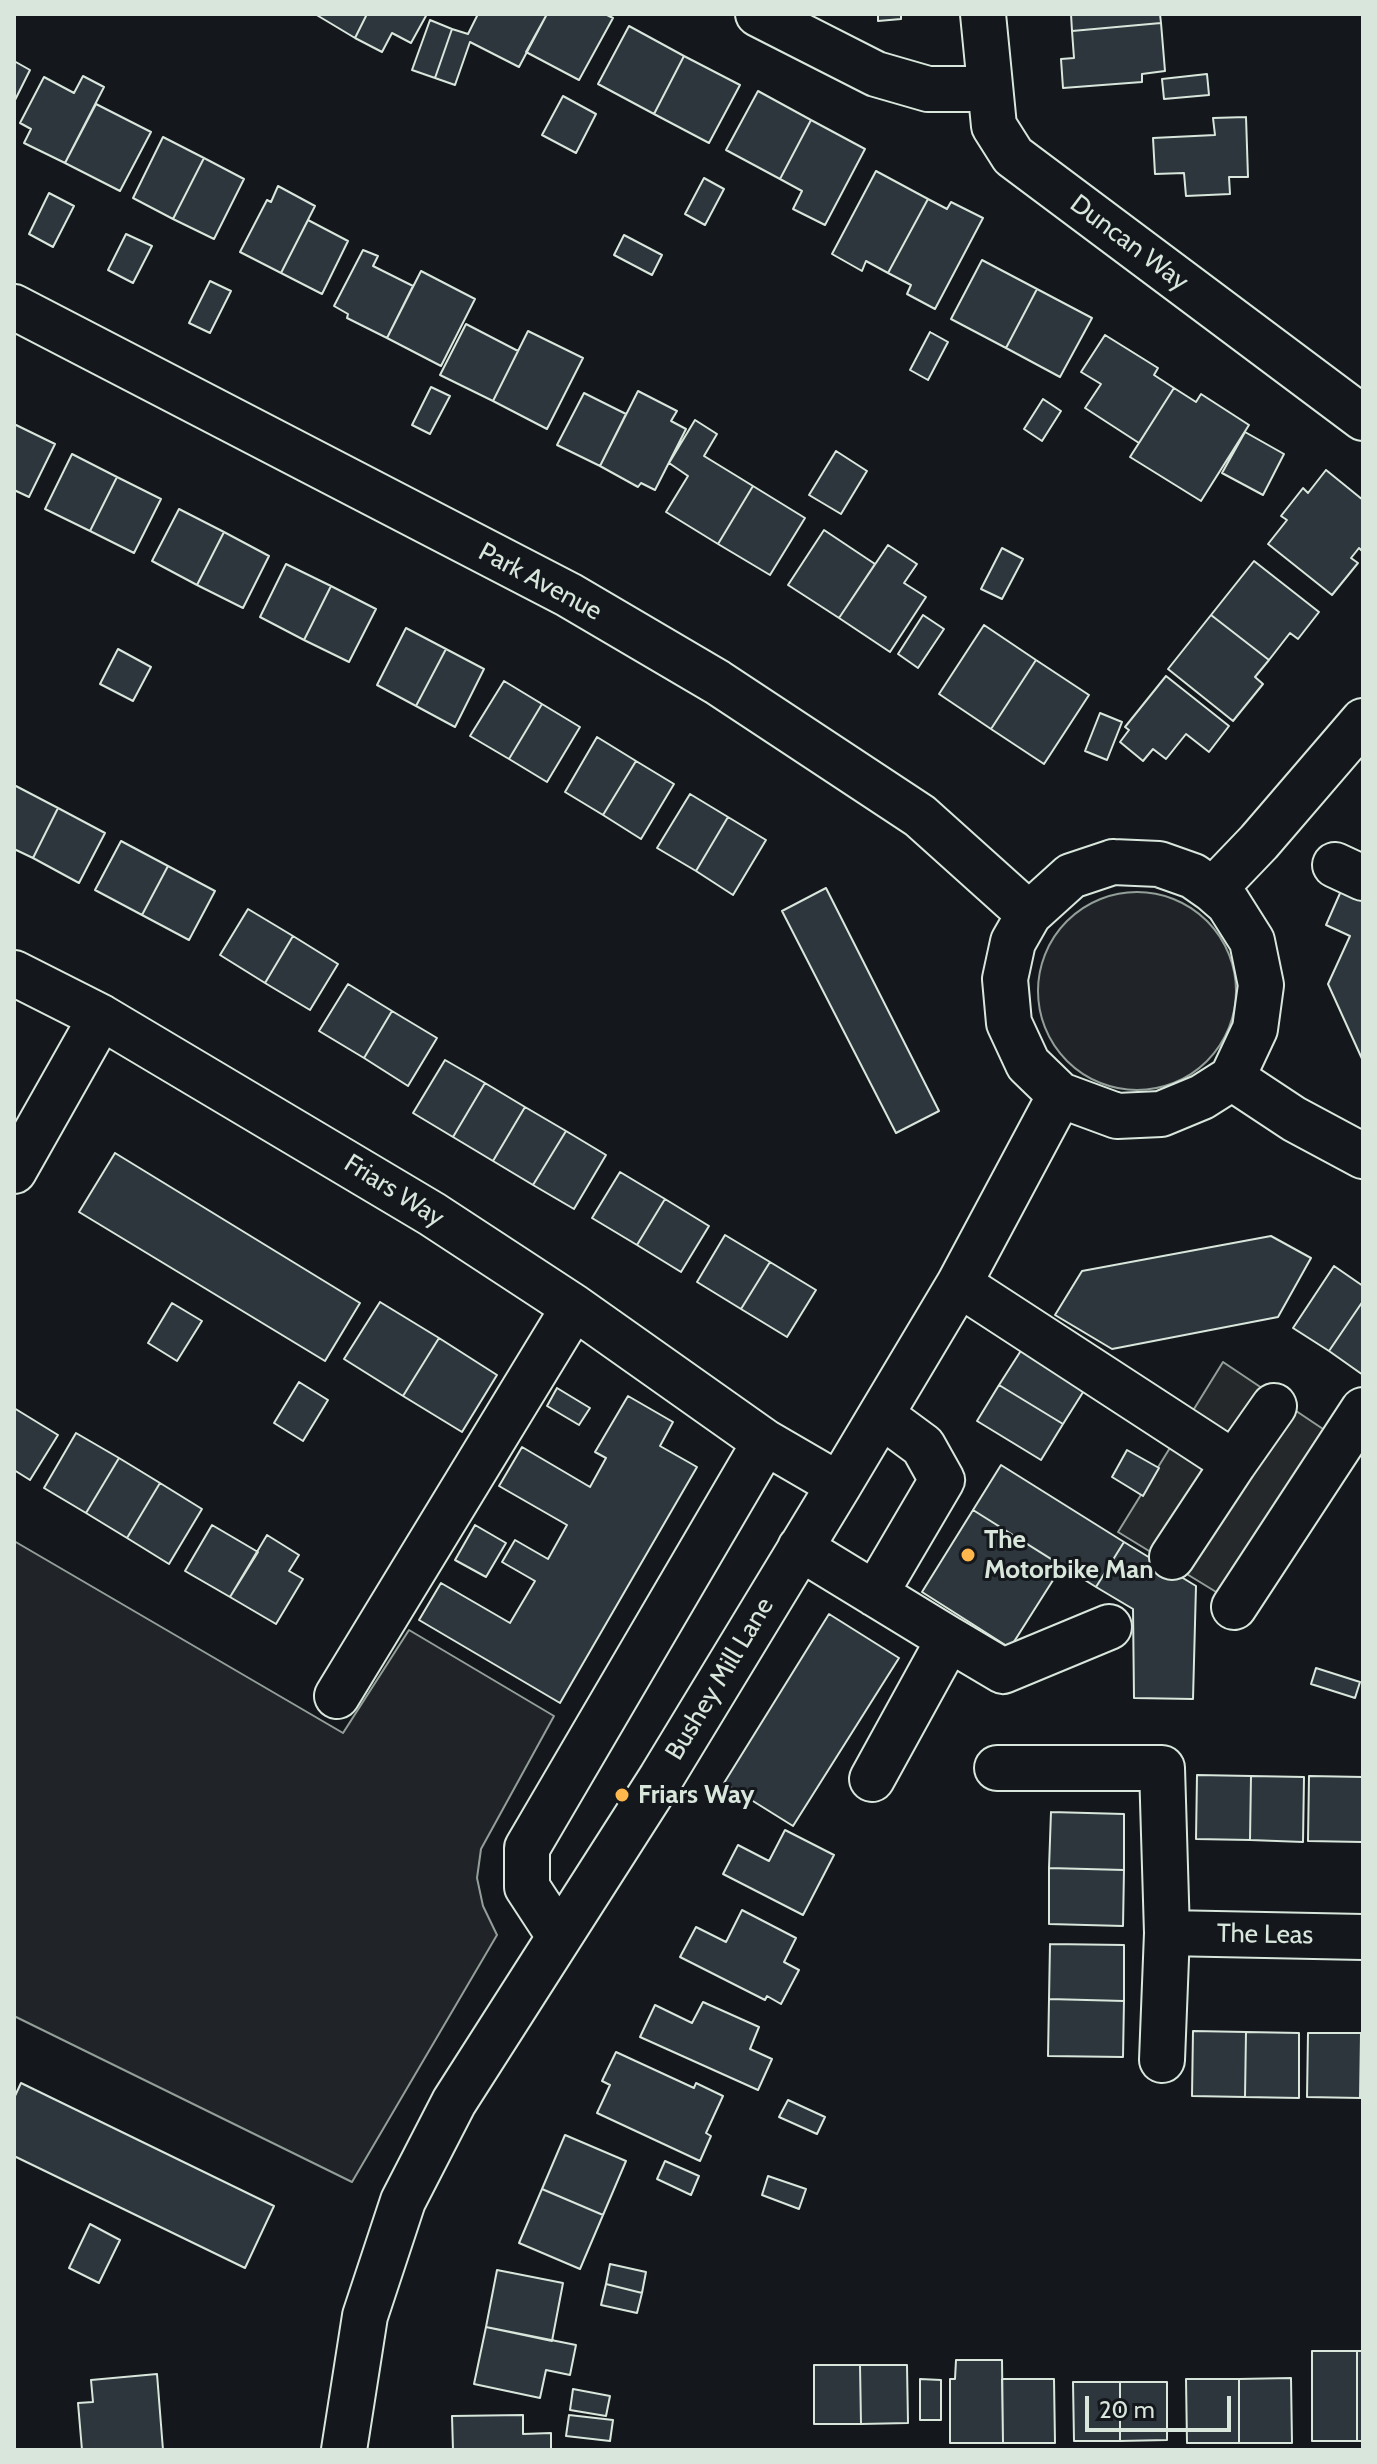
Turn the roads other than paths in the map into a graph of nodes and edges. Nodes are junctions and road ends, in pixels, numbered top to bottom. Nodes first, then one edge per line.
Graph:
1 (758, 14) edge
2 (983, 14) edge
3 (990, 89) junction
4 (14, 307) edge
5 (1363, 418) edge
6 (1363, 721) edge
7 (1213, 890) junction
8 (1029, 914) junction
9 (14, 973) edge
10 (101, 1017) junction
11 (1232, 1078) junction
12 (1060, 1095) junction
13 (1363, 1156) edge
14 (14, 1171) edge
15 (959, 1284) junction
16 (574, 1307) junction
17 (1274, 1406) dead end
18 (1363, 1410) edge
19 (881, 1415) junction
20 (765, 1442) junction
21 (1234, 1463) junction
22 (839, 1485) junction
23 (800, 1548) junction
24 (1172, 1557) dead end
25 (875, 1594) junction
26 (1234, 1607) dead end
27 (1109, 1627) dead end
28 (949, 1639) junction
29 (337, 1696) dead end
30 (997, 1768) dead end
31 (872, 1779) dead end
32 (1167, 1933) junction
33 (559, 1936) junction
34 (1363, 1937) edge
35 (1162, 2060) dead end
36 (344, 2450) edge

1 - 3 street
2 - 3 street, Duncan Way
3 - 5 street, Duncan Way
4 - 8 street, Park Avenue
6 - 7 street
7 - 8 street
7 - 11 street
8 - 12 street
9 - 10 street, Friars Way
10 - 14 street
10 - 16 street, Friars Way
11 - 12 street
11 - 13 street
12 - 15 street, Bushey Mill Lane
15 - 19 street, Bushey Mill Lane
15 - 21 street
16 - 20 street, Friars Way
16 - 29 street
17 - 21 street
18 - 26 street
19 - 22 street, Bushey Mill Lane
19 - 25 street
20 - 22 street, Friars Way
20 - 33 street
21 - 24 street
22 - 23 street, Bushey Mill Lane
23 - 25 street
23 - 33 street, Bushey Mill Lane
25 - 28 street
27 - 28 street
28 - 31 street
30 - 32 street
32 - 34 street, The Leas
32 - 35 street
33 - 36 street, Bushey Mill Lane

